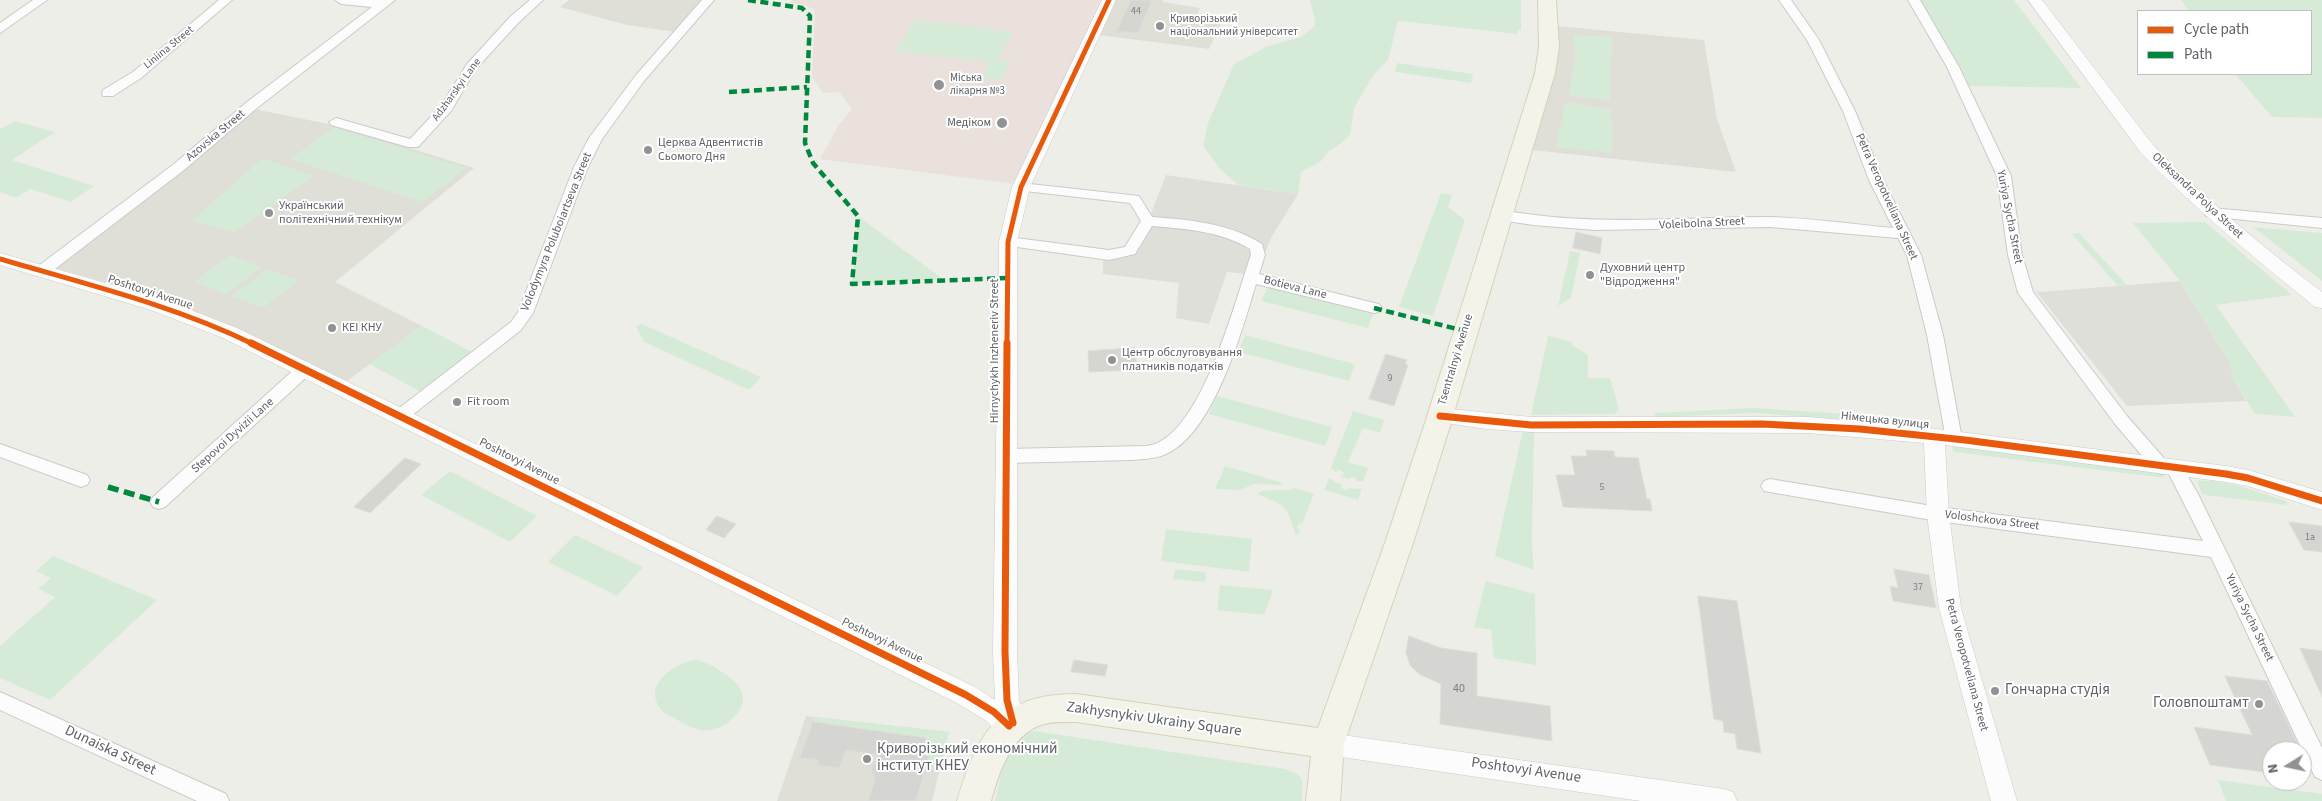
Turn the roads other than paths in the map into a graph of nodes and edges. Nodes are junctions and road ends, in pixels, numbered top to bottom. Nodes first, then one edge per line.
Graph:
1 (41, 0) edge
2 (226, 0) edge
3 (341, 0) edge
4 (537, 0) edge
5 (708, 0) edge
6 (1109, 0) edge
7 (1547, 0) edge
8 (1785, 0) edge
9 (1914, 0) edge
10 (2035, 0) edge
11 (386, 3) edge
12 (0, 29) edge
13 (108, 93) dead end
14 (336, 122) dead end
15 (1022, 188) junction
16 (2211, 212) junction
17 (1501, 215) junction
18 (1148, 221) junction
19 (2322, 223) edge
20 (1903, 234) junction
21 (1008, 242) junction
22 (0, 259) edge
23 (42, 271) junction
24 (1250, 277) junction
25 (2322, 302) edge
26 (1374, 308) dead end
27 (305, 369) junction
28 (400, 416) junction
29 (1440, 416) junction
30 (1944, 438) junction
31 (0, 450) edge
32 (1006, 456) junction
33 (2168, 468) junction
34 (82, 480) dead end
35 (1770, 486) dead end
36 (2322, 501) edge
37 (158, 502) dead end
38 (1938, 514) junction
39 (2216, 550) junction
40 (0, 701) edge
41 (1011, 725) junction
42 (1328, 744) junction
43 (2322, 770) edge
44 (219, 801) edge
45 (974, 801) edge
46 (1323, 801) edge
47 (1724, 801) edge
48 (2004, 801) edge

1 - 12 street
2 - 13 street, Liniina Street
3 - 11 street
4 - 14 street, Adzharskyi Lane
5 - 28 street, Volodymyra Poluboiartseva Street
6 - 15 street, Hirnychykh Inzheneriv Street
7 - 17 main road, Tsentralnyi Avenue
8 - 20 street, Petra Veropotveliana Street
9 - 33 street, Yuriya Sycha Street
10 - 16 street, Oleksandra Polya Street
11 - 23 street, Azovska Street
15 - 18 street
15 - 21 street, Hirnychykh Inzheneriv Street
16 - 19 street
16 - 25 street, Oleksandra Polya Street
17 - 20 street, Voleibolna Street
17 - 29 main road, Tsentralnyi Avenue
18 - 21 street
18 - 24 street, Botieva Lane
20 - 30 street, Petra Veropotveliana Street
21 - 32 street, Hirnychykh Inzheneriv Street
22 - 23 street, Poshtovyi Avenue
23 - 27 street, Poshtovyi Avenue
24 - 26 street, Botieva Lane
24 - 32 street
27 - 28 street, Poshtovyi Avenue
27 - 37 street, Stepovoi Dyvizii Lane
28 - 41 street, Poshtovyi Avenue
29 - 30 street, Німецька вулиця
29 - 42 main road, Tsentralnyi Avenue
30 - 33 street, Німецька вулиця
30 - 38 street, Petra Veropotveliana Street
31 - 34 street
32 - 41 street, Hirnychykh Inzheneriv Street
33 - 36 street, Німецька вулиця
33 - 39 street, Yuriya Sycha Street
35 - 38 street, Voloshckova Street
38 - 39 street, Voloshckova Street
38 - 48 street, Petra Veropotveliana Street
39 - 43 street, Yuriya Sycha Street
40 - 44 street, Dunaiska Street
41 - 42 main road, Zakhysnykiv Ukrainy Square
41 - 45 main road
42 - 46 main road
42 - 47 street, Poshtovyi Avenue

